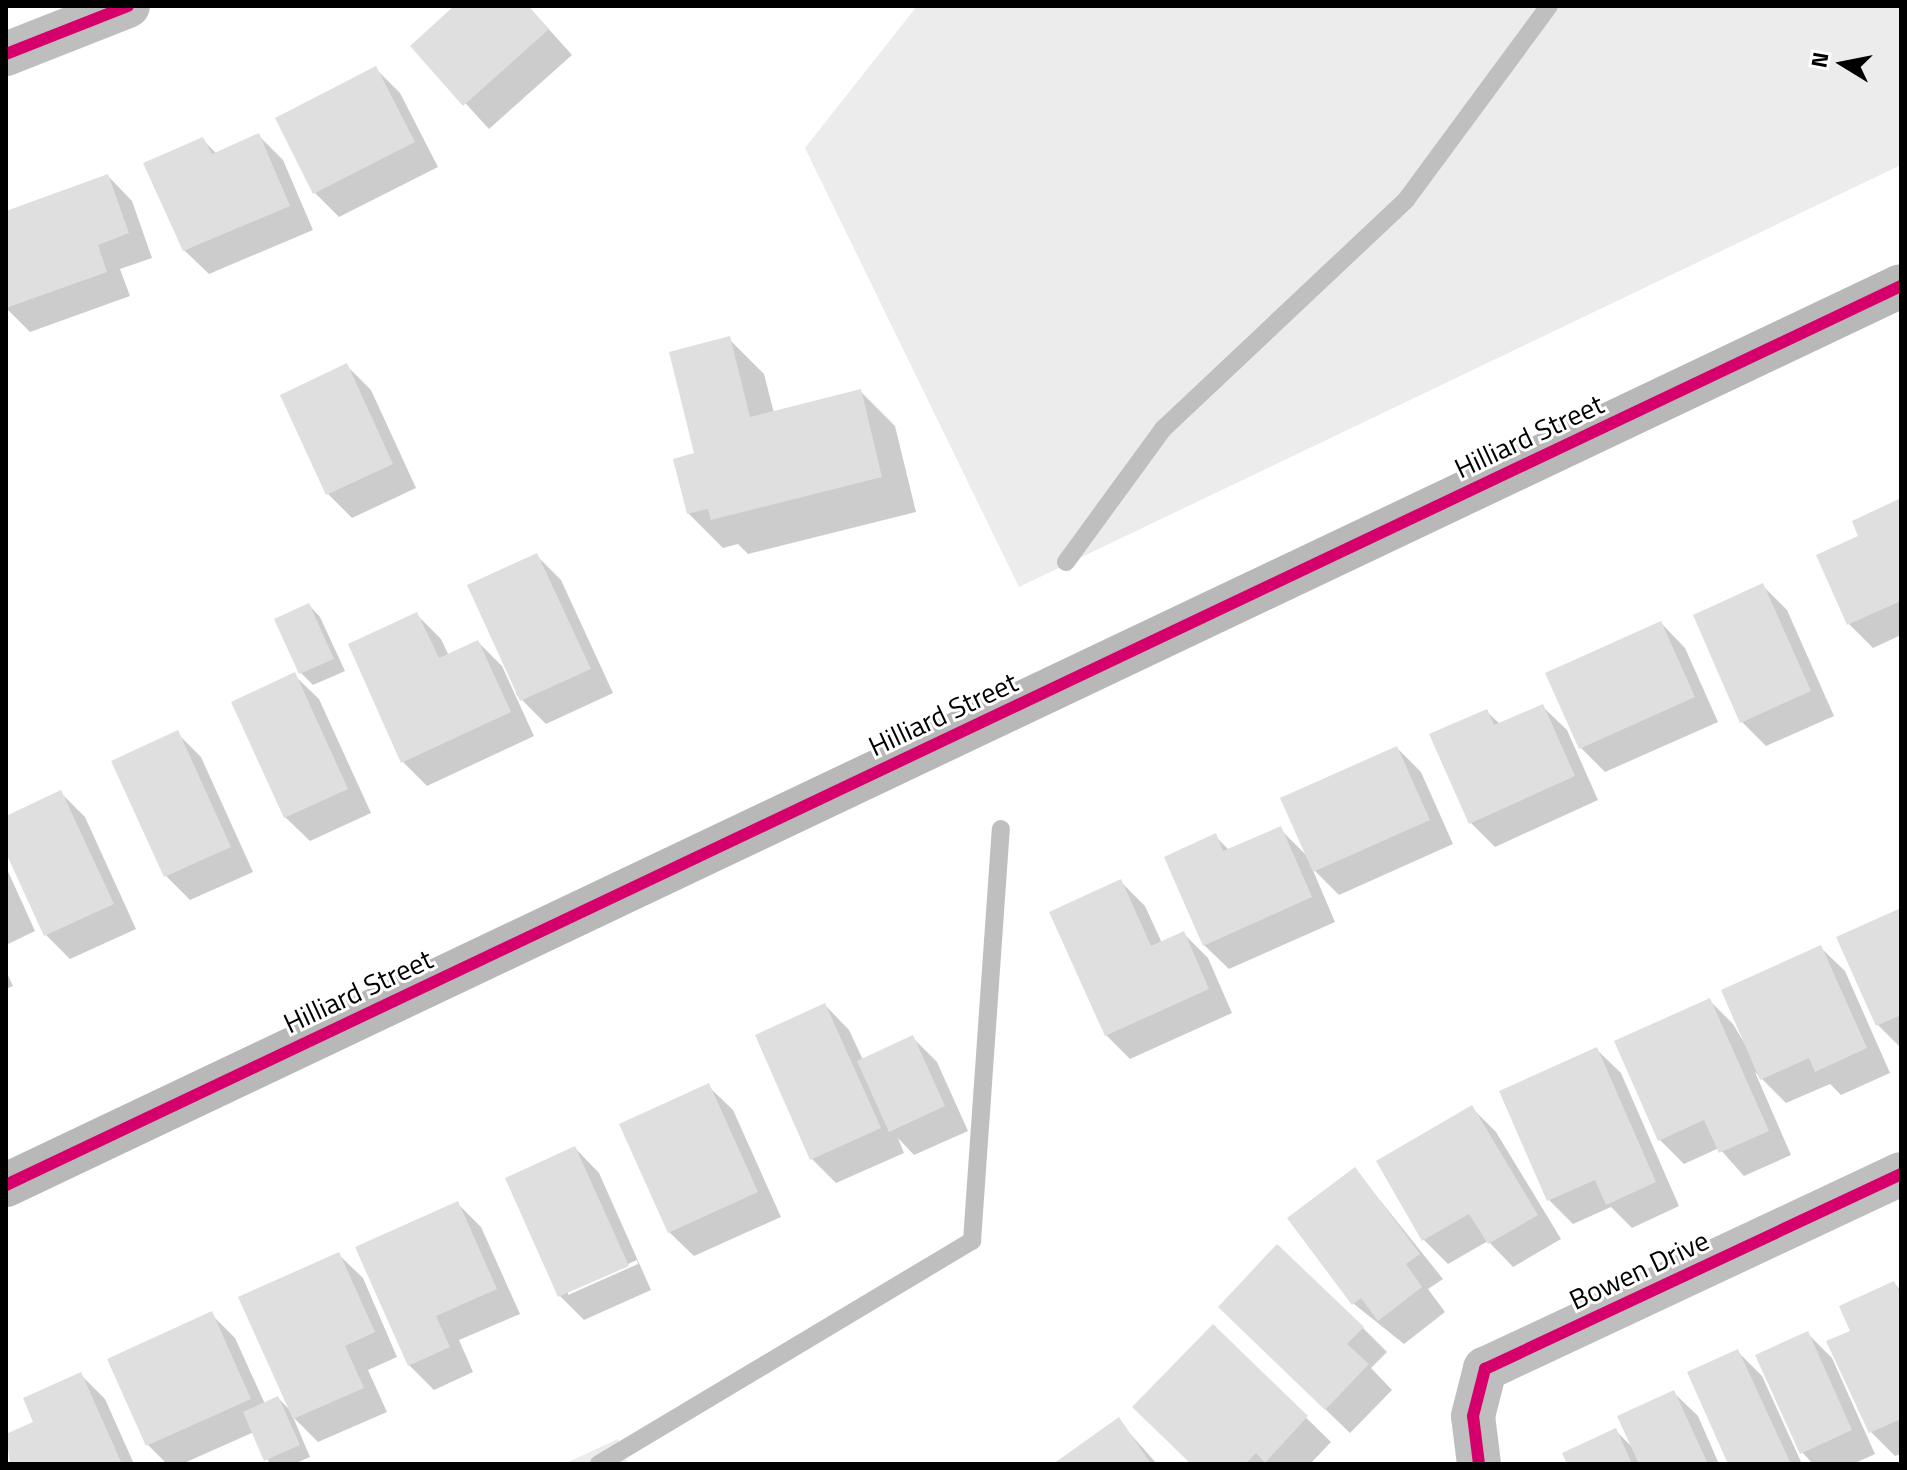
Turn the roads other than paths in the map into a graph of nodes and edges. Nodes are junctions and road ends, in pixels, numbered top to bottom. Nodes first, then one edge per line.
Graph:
1 (128, 6) edge
2 (6, 54) edge
3 (1901, 286) edge
4 (1901, 1174) edge
5 (6, 1185) edge
6 (1479, 1464) edge

1 - 2 street
3 - 5 street, Hilliard Street
4 - 6 street, Bowen Drive

